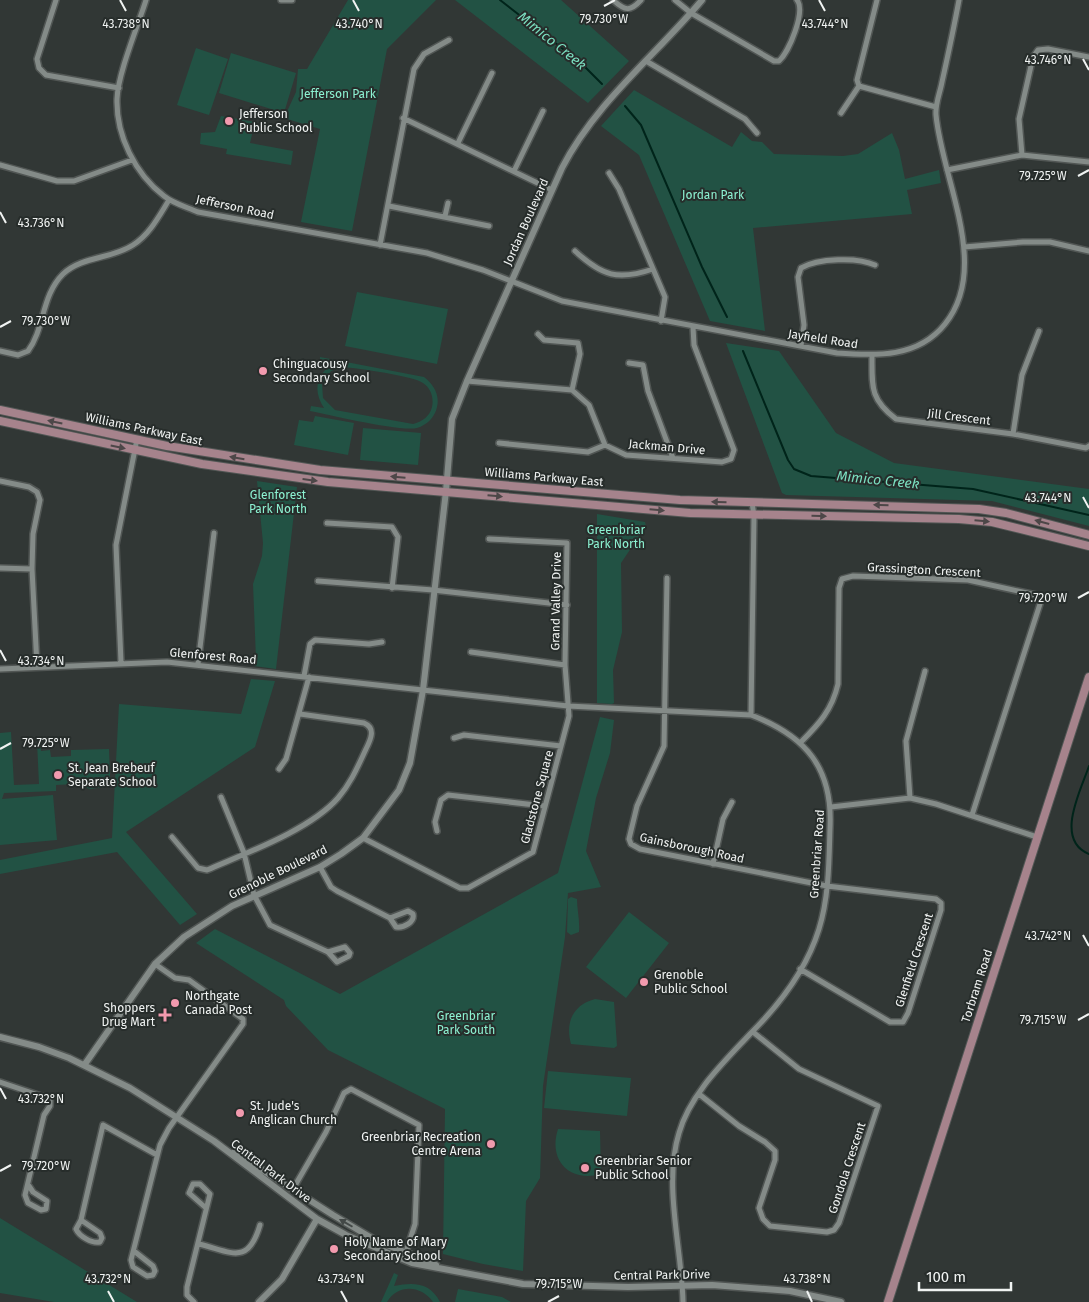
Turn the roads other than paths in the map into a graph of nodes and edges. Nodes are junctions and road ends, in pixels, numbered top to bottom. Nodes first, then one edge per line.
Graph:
1 (56, 0) edge
2 (146, 0) edge
3 (281, 0) edge
4 (292, 0) edge
5 (613, 0) edge
6 (641, 0) edge
7 (675, 0) edge
8 (702, 0) edge
9 (798, 0) edge
10 (877, 0) edge
11 (959, 0) edge
12 (691, 13) junction
13 (448, 40) dead end
14 (1089, 57) edge
15 (646, 61) junction
16 (492, 73) dead end
17 (859, 86) junction
18 (119, 88) junction
19 (936, 107) junction
20 (543, 111) dead end
21 (842, 113) dead end
22 (403, 118) junction
23 (757, 133) dead end
24 (458, 143) junction
25 (1022, 156) junction
26 (132, 160) junction
27 (1089, 162) edge
28 (0, 165) edge
29 (947, 170) junction
30 (514, 171) junction
31 (609, 174) dead end
32 (552, 190) junction
33 (169, 200) junction
34 (448, 203) dead end
35 (389, 206) junction
36 (445, 216) junction
37 (489, 226) dead end
38 (380, 245) junction
39 (964, 247) junction
40 (575, 251) dead end
41 (1089, 251) edge
42 (875, 265) dead end
43 (653, 268) junction
44 (512, 281) junction
45 (661, 321) junction
46 (694, 327) junction
47 (1039, 331) dead end
48 (538, 334) dead end
49 (800, 346) junction
50 (0, 351) edge
51 (872, 356) junction
52 (629, 363) dead end
53 (466, 381) junction
54 (572, 390) junction
55 (0, 410) edge
56 (0, 422) edge
57 (1014, 434) junction
58 (137, 439) junction
59 (499, 443) dead end
60 (605, 445) junction
61 (1089, 446) edge
62 (135, 451) junction
63 (673, 458) junction
64 (0, 480) edge
65 (447, 481) junction
66 (446, 491) junction
67 (752, 502) junction
68 (754, 516) junction
69 (327, 523) dead end
70 (214, 533) dead end
71 (1089, 535) edge
72 (489, 539) dead end
73 (1089, 546) edge
74 (0, 568) edge
75 (32, 569) junction
76 (667, 578) dead end
77 (318, 581) dead end
78 (392, 588) junction
79 (433, 590) junction
80 (567, 605) junction
81 (382, 642) dead end
82 (471, 652) dead end
83 (121, 662) junction
84 (198, 664) junction
85 (565, 664) junction
86 (37, 666) junction
87 (0, 669) edge
88 (925, 670) dead end
89 (307, 676) junction
90 (1089, 677) edge
91 (423, 690) junction
92 (568, 706) junction
93 (666, 712) junction
94 (300, 714) junction
95 (751, 715) junction
96 (454, 738) dead end
97 (801, 742) junction
98 (561, 746) junction
99 (279, 769) dead end
100 (221, 797) dead end
101 (910, 798) junction
102 (732, 802) dead end
103 (544, 806) junction
104 (831, 807) junction
105 (972, 815) junction
106 (437, 831) dead end
107 (172, 837) dead end
108 (1037, 837) junction
109 (363, 838) junction
110 (244, 853) junction
111 (713, 864) junction
112 (320, 867) junction
113 (827, 886) junction
114 (254, 895) junction
115 (390, 918) dead end
116 (328, 952) dead end
117 (155, 964) junction
118 (800, 969) junction
119 (753, 1032) junction
120 (0, 1037) edge
121 (85, 1064) junction
122 (0, 1082) edge
123 (699, 1094) junction
124 (178, 1116) junction
125 (214, 1141) junction
126 (156, 1156) junction
127 (29, 1186) junction
128 (293, 1189) junction
129 (206, 1208) junction
130 (324, 1210) junction
131 (317, 1219) junction
132 (81, 1220) junction
133 (260, 1225) dead end
134 (199, 1244) junction
135 (134, 1251) junction
136 (406, 1252) junction
137 (454, 1272) junction
138 (683, 1285) junction
139 (194, 1302) edge
140 (259, 1302) edge
141 (683, 1302) edge
142 (841, 1302) edge
143 (888, 1302) edge

1 - 18 street
2 - 18 street, Jefferson Road
3 - 4 street
5 - 6 street
7 - 12 street
8 - 12 street, Jordan Boulevard
9 - 12 street
10 - 17 street
11 - 19 street, Jayfield Road
12 - 15 street, Jordan Boulevard
13 - 22 street
14 - 25 street
15 - 23 street
15 - 32 street, Jordan Boulevard
16 - 24 street
17 - 19 street
17 - 21 street
18 - 26 street, Jefferson Road
19 - 29 street, Jayfield Road
20 - 30 street
22 - 24 street
22 - 35 street
24 - 30 street
25 - 27 street
25 - 29 street
26 - 28 street
26 - 33 street, Jefferson Road
29 - 39 street, Jayfield Road
30 - 32 street
31 - 43 street
32 - 44 street, Jordan Boulevard
33 - 38 street, Jefferson Road
33 - 50 street
34 - 36 street
35 - 36 street
35 - 38 street
36 - 37 street
38 - 44 street, Jefferson Road
39 - 41 street
39 - 51 street, Jayfield Road
40 - 43 street
42 - 49 street
43 - 45 street
44 - 45 street, Jayfield Road
44 - 53 street, Jordan Boulevard
45 - 46 street, Jayfield Road
46 - 49 street, Jayfield Road
46 - 63 street, Jackman Drive
47 - 57 street
48 - 54 street
49 - 51 street, Jayfield Road
51 - 57 street, Jill Crescent
52 - 63 street
53 - 54 street
53 - 65 street, Jordan Boulevard
54 - 60 street
58 -> 55 main road, Williams Parkway East
56 -> 62 main road, Williams Parkway East
57 - 61 street, Jill Crescent
58 - 62 street
65 -> 58 main road, Williams Parkway East
59 - 60 street
60 - 63 street, Jackman Drive
62 -> 66 main road, Williams Parkway East
62 - 83 street
64 - 75 street
65 - 66 street, Jordan Boulevard
67 -> 65 main road, Williams Parkway East
66 -> 68 main road, Williams Parkway East
66 - 79 street, Grenoble Boulevard
67 - 68 street
71 -> 67 main road, Williams Parkway East
68 -> 73 main road, Williams Parkway East
68 - 95 street
69 - 78 street
70 - 84 street
72 - 80 street, Grand Valley Drive
74 - 75 street
75 - 86 street
76 - 93 street
77 - 78 street
78 - 79 street
79 - 80 street
79 - 91 street, Grenoble Boulevard
80 - 85 street, Grand Valley Drive
81 - 89 street
82 - 85 street
83 - 84 street, Glenforest Road
83 - 86 street, Glenforest Road
84 - 89 street, Glenforest Road
85 - 92 street, Grand Valley Drive
86 - 87 street, Glenforest Road
88 - 101 street
89 - 91 street, Glenforest Road
89 - 94 street
90 - 108 main road, Torbram Road
91 - 92 street, Greenbriar Road
91 - 109 street, Grenoble Boulevard
92 - 93 street, Greenbriar Road
92 - 98 street, Gladstone Square
93 - 95 street, Greenbriar Road
93 - 111 street, Gainsborough Road
94 - 99 street
94 - 110 street
95 - 97 street, Greenbriar Road
96 - 98 street
97 - 104 street, Greenbriar Road
97 - 105 street, Grassington Crescent
98 - 103 street, Gladstone Square
100 - 110 street
101 - 104 street
101 - 105 street
102 - 111 street
103 - 106 street
103 - 109 street, Gladstone Square
104 - 113 street, Greenbriar Road
105 - 108 street
107 - 110 street
108 - 143 main road, Torbram Road
109 - 112 street, Grenoble Boulevard
110 - 114 street
111 - 113 street, Gainsborough Road
112 - 114 street, Grenoble Boulevard
112 - 115 street
113 - 118 street, Greenbriar Road
113 - 118 street, Glenfield Crescent
114 - 116 street
114 - 117 street, Grenoble Boulevard
117 - 121 street, Grenoble Boulevard
117 - 124 street
118 - 119 street, Greenbriar Road
119 - 123 street, Greenbriar Road
119 - 123 street, Gondola Crescent
120 - 121 street, Central Park Drive
121 - 124 street, Central Park Drive
122 - 127 street
123 - 138 street, Greenbriar Road
124 - 125 street, Central Park Drive
124 - 126 street
125 - 128 street, Central Park Drive
125 - 131 street, Central Park Drive
126 - 132 street
126 - 135 street
127 - 127 street
128 - 130 street, Central Park Drive
128 - 136 street
129 - 129 street
129 - 134 street
130 - 131 street
136 -> 130 street, Central Park Drive
131 - 137 street, Central Park Drive
131 - 140 street
132 - 132 street
133 - 134 street
134 - 139 street
135 - 135 street
136 - 137 street, Central Park Drive
137 - 138 street, Central Park Drive
138 - 141 street, Greenbriar Road
138 - 142 street, Central Park Drive

